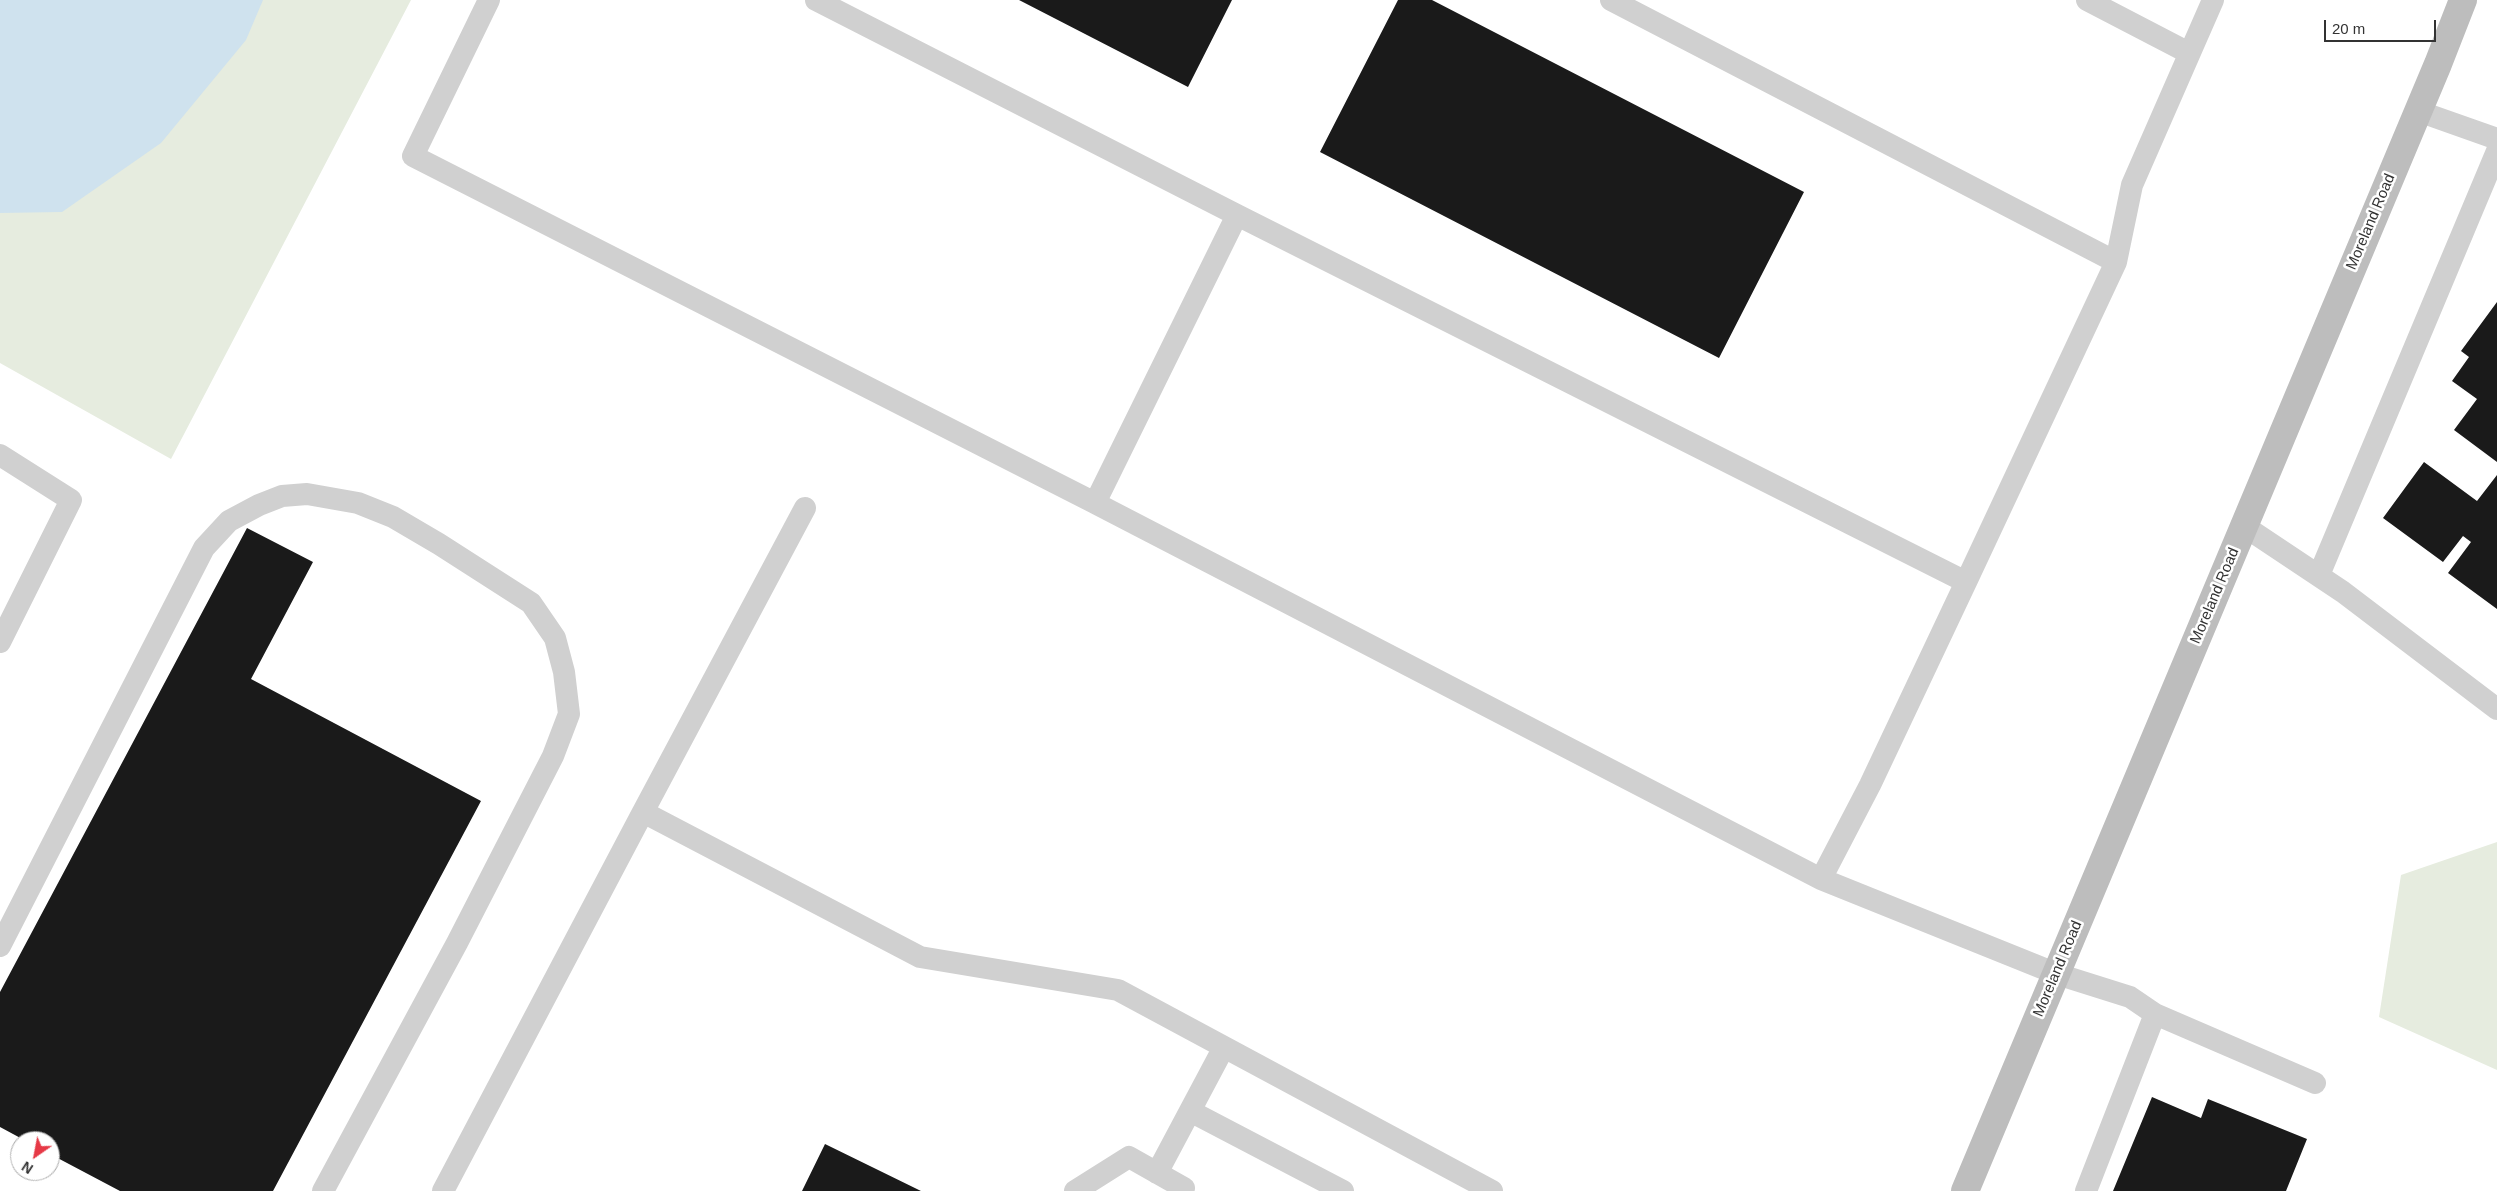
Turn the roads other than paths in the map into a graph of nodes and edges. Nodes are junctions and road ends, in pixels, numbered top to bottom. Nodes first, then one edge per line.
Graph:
1 (489, 0) edge
2 (816, 0) edge
3 (1611, 0) edge
4 (2087, 0) edge
5 (2213, 0) edge
6 (2463, 0) edge
7 (2188, 52) junction
8 (2418, 110) junction
9 (2497, 139) edge
10 (2497, 150) edge
11 (1237, 215) junction
12 (2116, 262) junction
13 (0, 455) edge
14 (1095, 503) junction
15 (805, 508) dead end
16 (2244, 526) junction
17 (2319, 576) junction
18 (1966, 582) junction
19 (0, 642) edge
20 (2497, 709) edge
21 (643, 812) junction
22 (1821, 879) junction
23 (0, 946) edge
24 (2057, 974) junction
25 (2155, 1014) junction
26 (1224, 1047) junction
27 (2315, 1083) dead end
28 (1190, 1111) junction
29 (1157, 1173) junction
30 (323, 1191) edge
31 (443, 1191) edge
32 (1075, 1191) edge
33 (1183, 1191) edge
34 (1344, 1191) edge
35 (1492, 1191) edge
36 (1965, 1191) edge
37 (2086, 1191) edge

1 - 14 lane
2 - 11 lane
3 - 12 lane
4 - 7 lane
5 - 7 lane
6 - 8 street, Moreland Road
7 - 12 lane
8 - 9 lane
8 - 16 street, Moreland Road
10 - 17 lane
11 - 14 lane
11 - 18 lane
12 - 18 lane
13 - 19 lane
14 - 22 lane
15 - 21 lane
16 - 17 lane
16 - 24 street, Moreland Road
17 - 20 lane
18 - 22 lane
21 - 26 lane
21 - 31 lane
22 - 24 lane
23 - 30 lane
24 - 25 lane
24 - 36 street, Moreland Road
25 - 27 lane
25 - 37 lane
26 - 28 lane
26 - 35 lane
28 - 29 lane
28 - 34 lane
29 - 32 lane
29 - 33 lane

